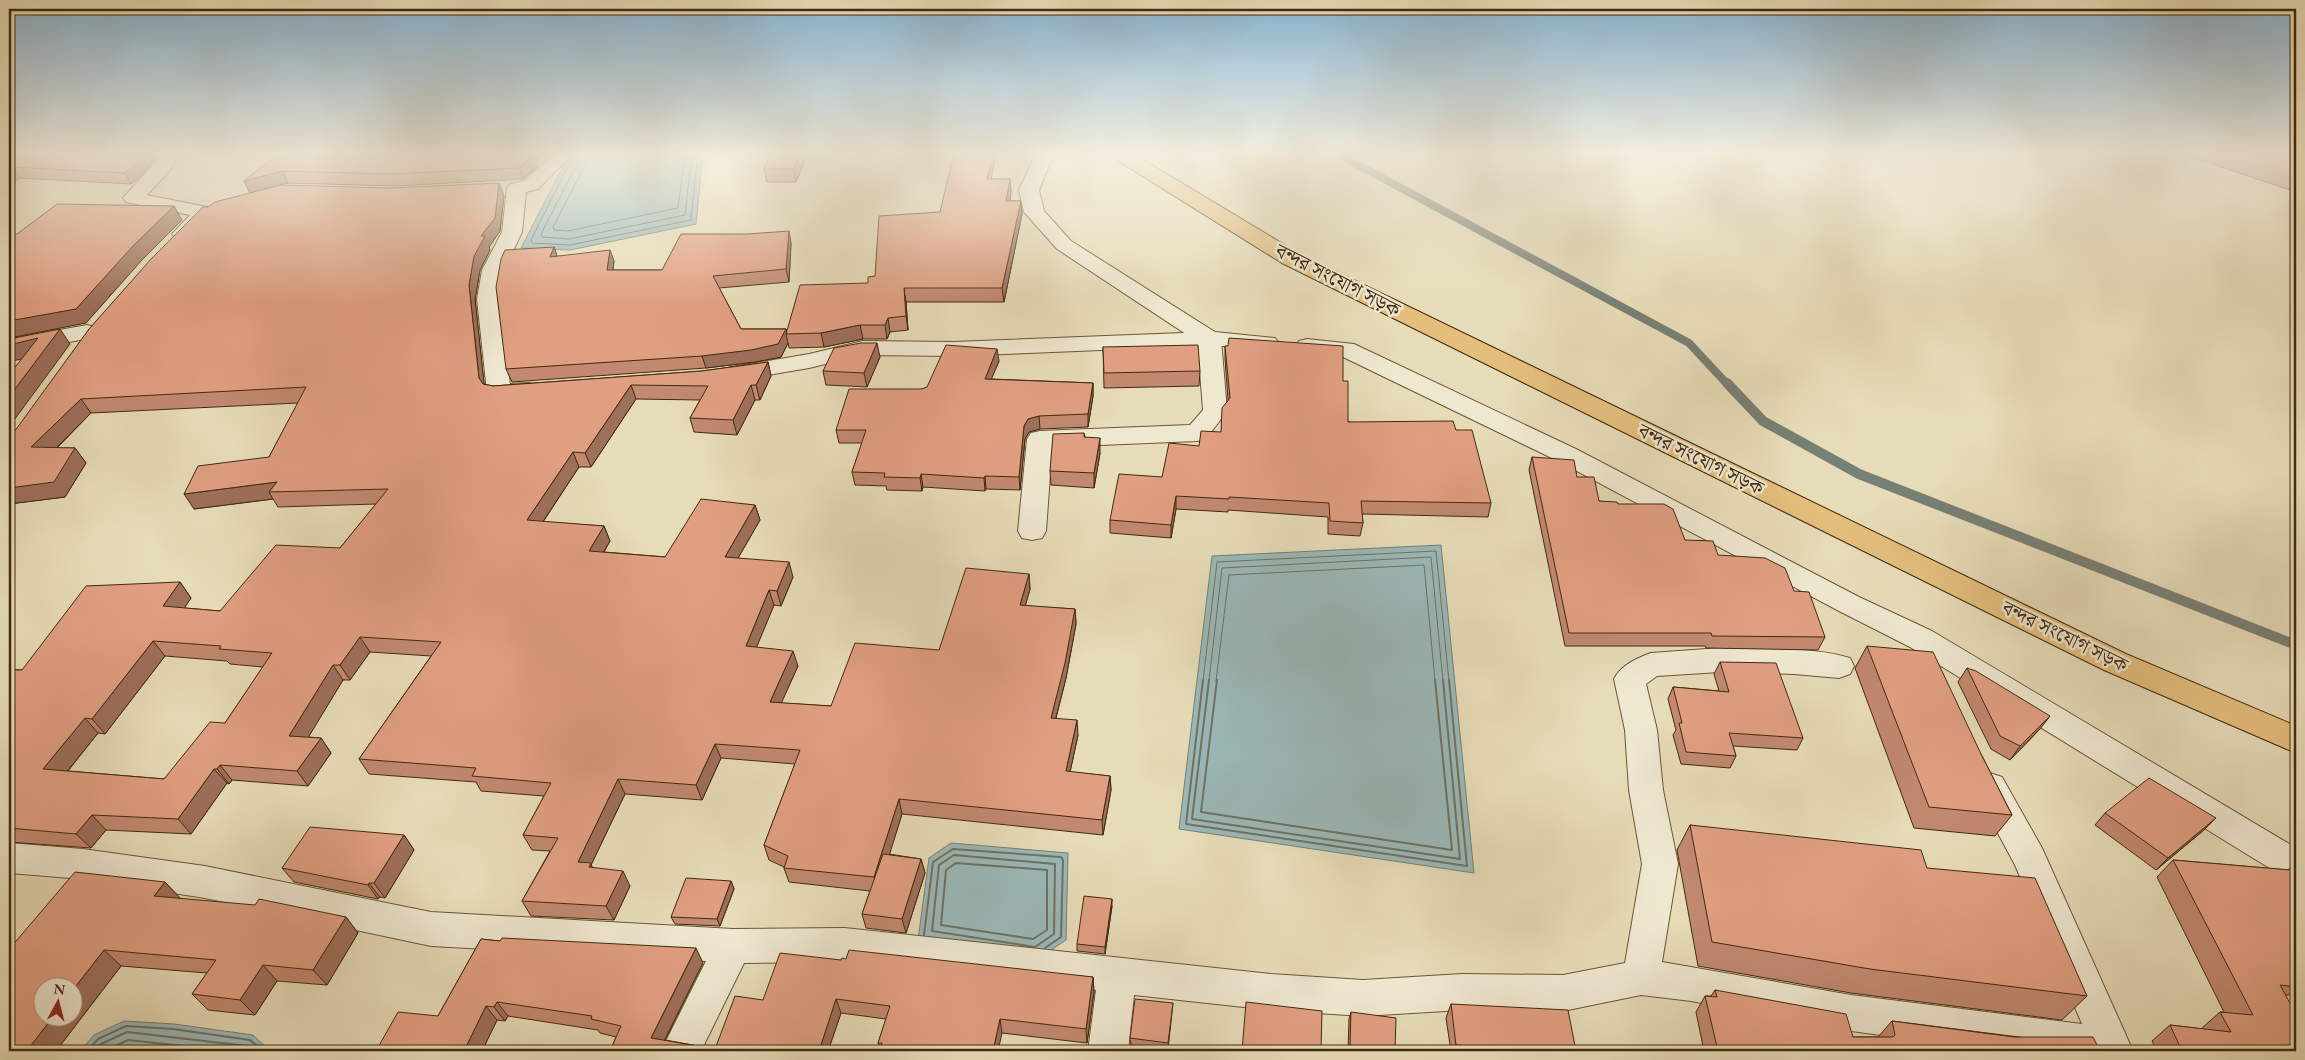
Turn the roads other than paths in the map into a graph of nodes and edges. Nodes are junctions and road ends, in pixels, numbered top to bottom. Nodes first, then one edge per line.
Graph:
1 (166, 202) edge
2 (509, 202) edge
3 (1032, 202) edge
4 (1200, 202) edge
5 (170, 246) edge
6 (1209, 339) junction
7 (9, 346) edge
8 (72, 360) edge
9 (706, 377) edge
10 (548, 388) edge
11 (1032, 531) dead end
12 (1921, 639) junction
13 (1839, 666) dead end
14 (1943, 689) edge
15 (2296, 740) edge
16 (1976, 758) edge
17 (9, 858) edge
18 (2296, 866) edge
19 (733, 946) junction
20 (1117, 974) junction
21 (1641, 977) junction
22 (1851, 1013) junction
23 (681, 1051) edge
24 (1108, 1051) edge
25 (1860, 1051) edge

1 - 5 street
2 - 10 street
3 - 6 street
4 - 15 highway, বন্দর সংযোগ সড়ক
6 - 9 street
6 - 11 street
6 - 12 street
7 - 8 street
12 - 14 street
12 - 18 street
13 - 21 street
16 - 22 street
17 - 19 street
19 - 20 street
19 - 23 street
20 - 21 street
20 - 24 street
21 - 22 street
22 - 25 street

